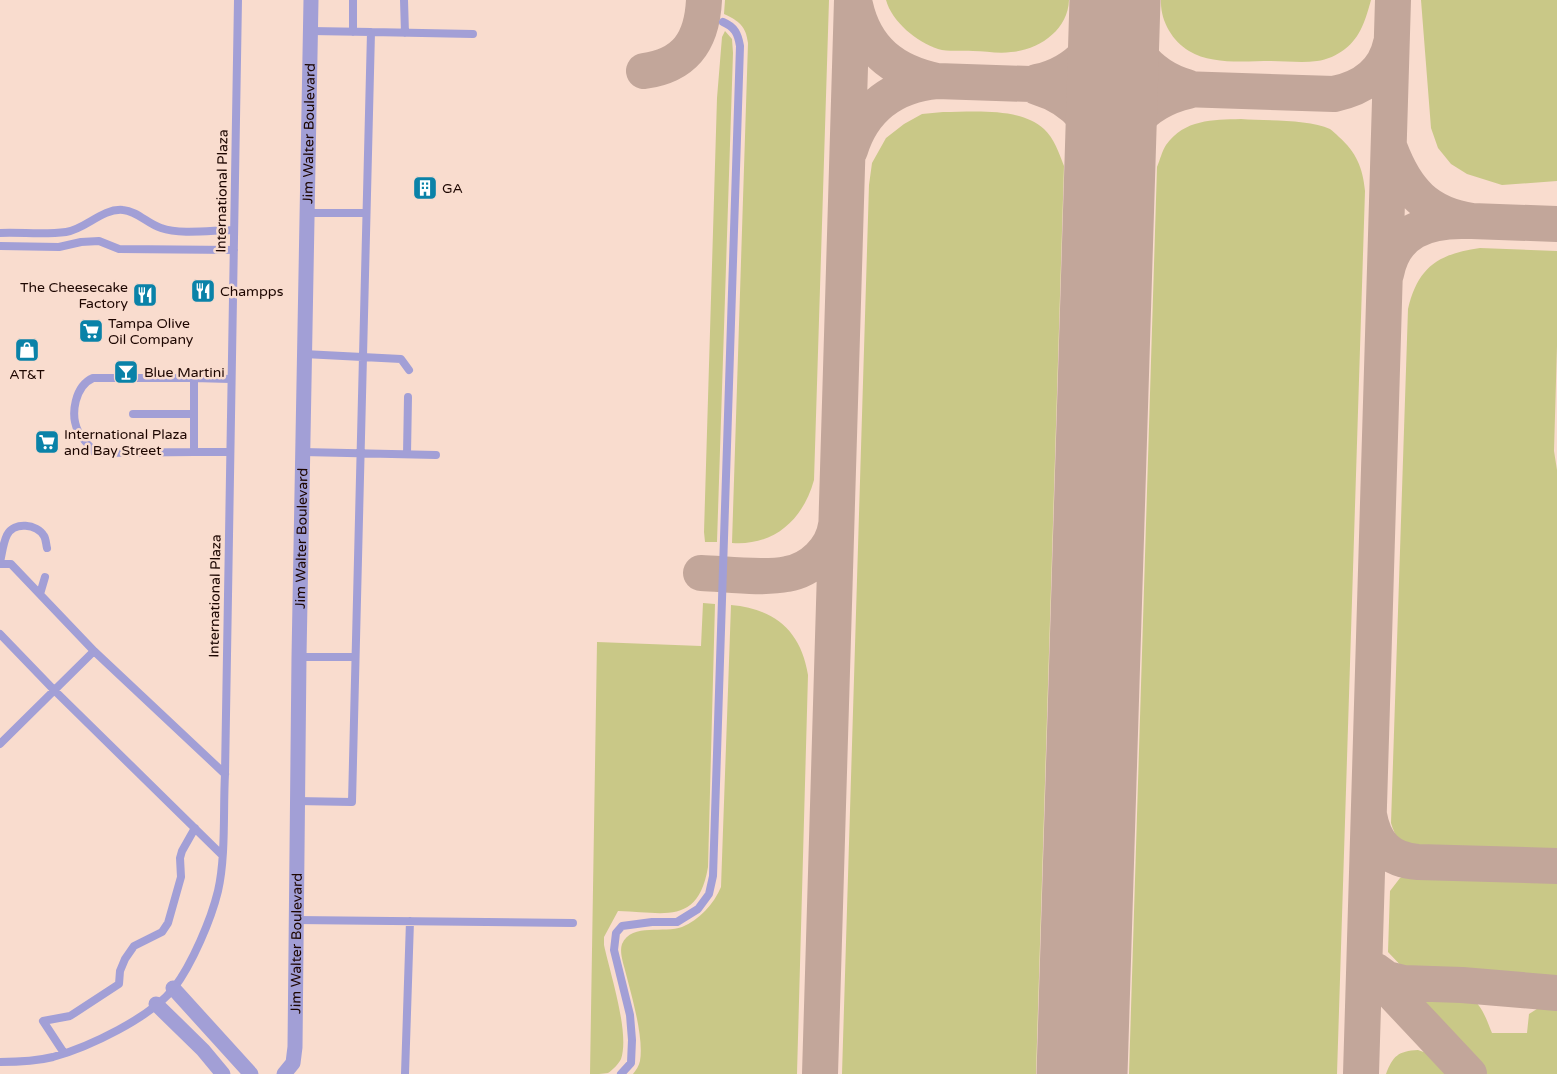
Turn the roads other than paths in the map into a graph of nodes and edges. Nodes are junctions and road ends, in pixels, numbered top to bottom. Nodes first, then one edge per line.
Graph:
1 (238, 0) edge
2 (312, 0) edge
3 (353, 0) edge
4 (404, 0) edge
5 (723, 22) dead end
6 (311, 31) junction
7 (354, 32) junction
8 (371, 32) junction
9 (405, 33) junction
10 (473, 34) dead end
11 (307, 213) junction
12 (366, 213) junction
13 (234, 230) junction
14 (0, 233) edge
15 (0, 246) edge
16 (234, 250) junction
17 (304, 354) junction
18 (362, 357) junction
19 (408, 370) dead end
20 (194, 378) junction
21 (230, 378) junction
22 (408, 397) dead end
23 (133, 414) dead end
24 (194, 414) junction
25 (194, 452) junction
26 (229, 452) junction
27 (303, 452) junction
28 (362, 453) junction
29 (407, 454) junction
30 (436, 455) dead end
31 (47, 548) dead end
32 (0, 563) edge
33 (46, 576) dead end
34 (40, 594) junction
35 (0, 634) edge
36 (94, 651) junction
37 (299, 657) junction
38 (355, 657) junction
39 (54, 690) junction
40 (0, 744) edge
41 (225, 774) junction
42 (297, 800) junction
43 (195, 828) junction
44 (222, 855) junction
45 (296, 920) junction
46 (410, 921) junction
47 (573, 924) dead end
48 (173, 988) junction
49 (156, 1004) junction
50 (64, 1053) junction
51 (0, 1062) edge
52 (223, 1074) edge
53 (251, 1074) edge
54 (284, 1074) edge
55 (404, 1074) edge
56 (621, 1074) edge

1 - 13 lane, International Plaza
2 - 6 street, Jim Walter Boulevard
3 - 7 lane
4 - 9 lane
5 - 56 lane
6 - 7 lane
6 - 11 street, Jim Walter Boulevard
7 - 8 lane
8 - 9 lane
8 - 12 lane
9 - 10 lane
11 - 12 lane
11 - 17 street, Jim Walter Boulevard
12 - 18 lane
13 - 14 lane
13 - 16 lane, International Plaza
15 - 16 lane
16 - 21 lane, International Plaza
17 - 18 lane
17 - 27 street, Jim Walter Boulevard
18 - 19 lane
18 - 28 lane
20 - 21 lane
20 - 24 lane
20 - 25 lane
21 - 26 lane, International Plaza
22 - 29 lane
23 - 24 lane
24 - 25 lane
25 - 26 lane
26 - 41 lane, International Plaza
27 - 28 lane
27 - 37 street, Jim Walter Boulevard
28 - 29 lane
28 - 38 lane
29 - 30 lane
31 - 32 lane
32 - 34 lane
33 - 34 lane
34 - 36 lane
35 - 39 lane
36 - 39 lane
36 - 41 lane
37 - 38 lane
37 - 42 street, Jim Walter Boulevard
38 - 42 lane
39 - 40 lane
39 - 43 lane
41 - 44 lane, International Plaza
42 - 45 street, Jim Walter Boulevard
43 - 44 lane
43 - 50 lane
44 - 48 lane, International Plaza
45 - 46 lane
45 - 54 street, Jim Walter Boulevard
46 - 47 lane
46 - 55 lane
48 - 49 lane, International Plaza
48 - 53 street
49 - 50 lane, International Plaza
49 - 52 street
50 - 51 lane, International Plaza

